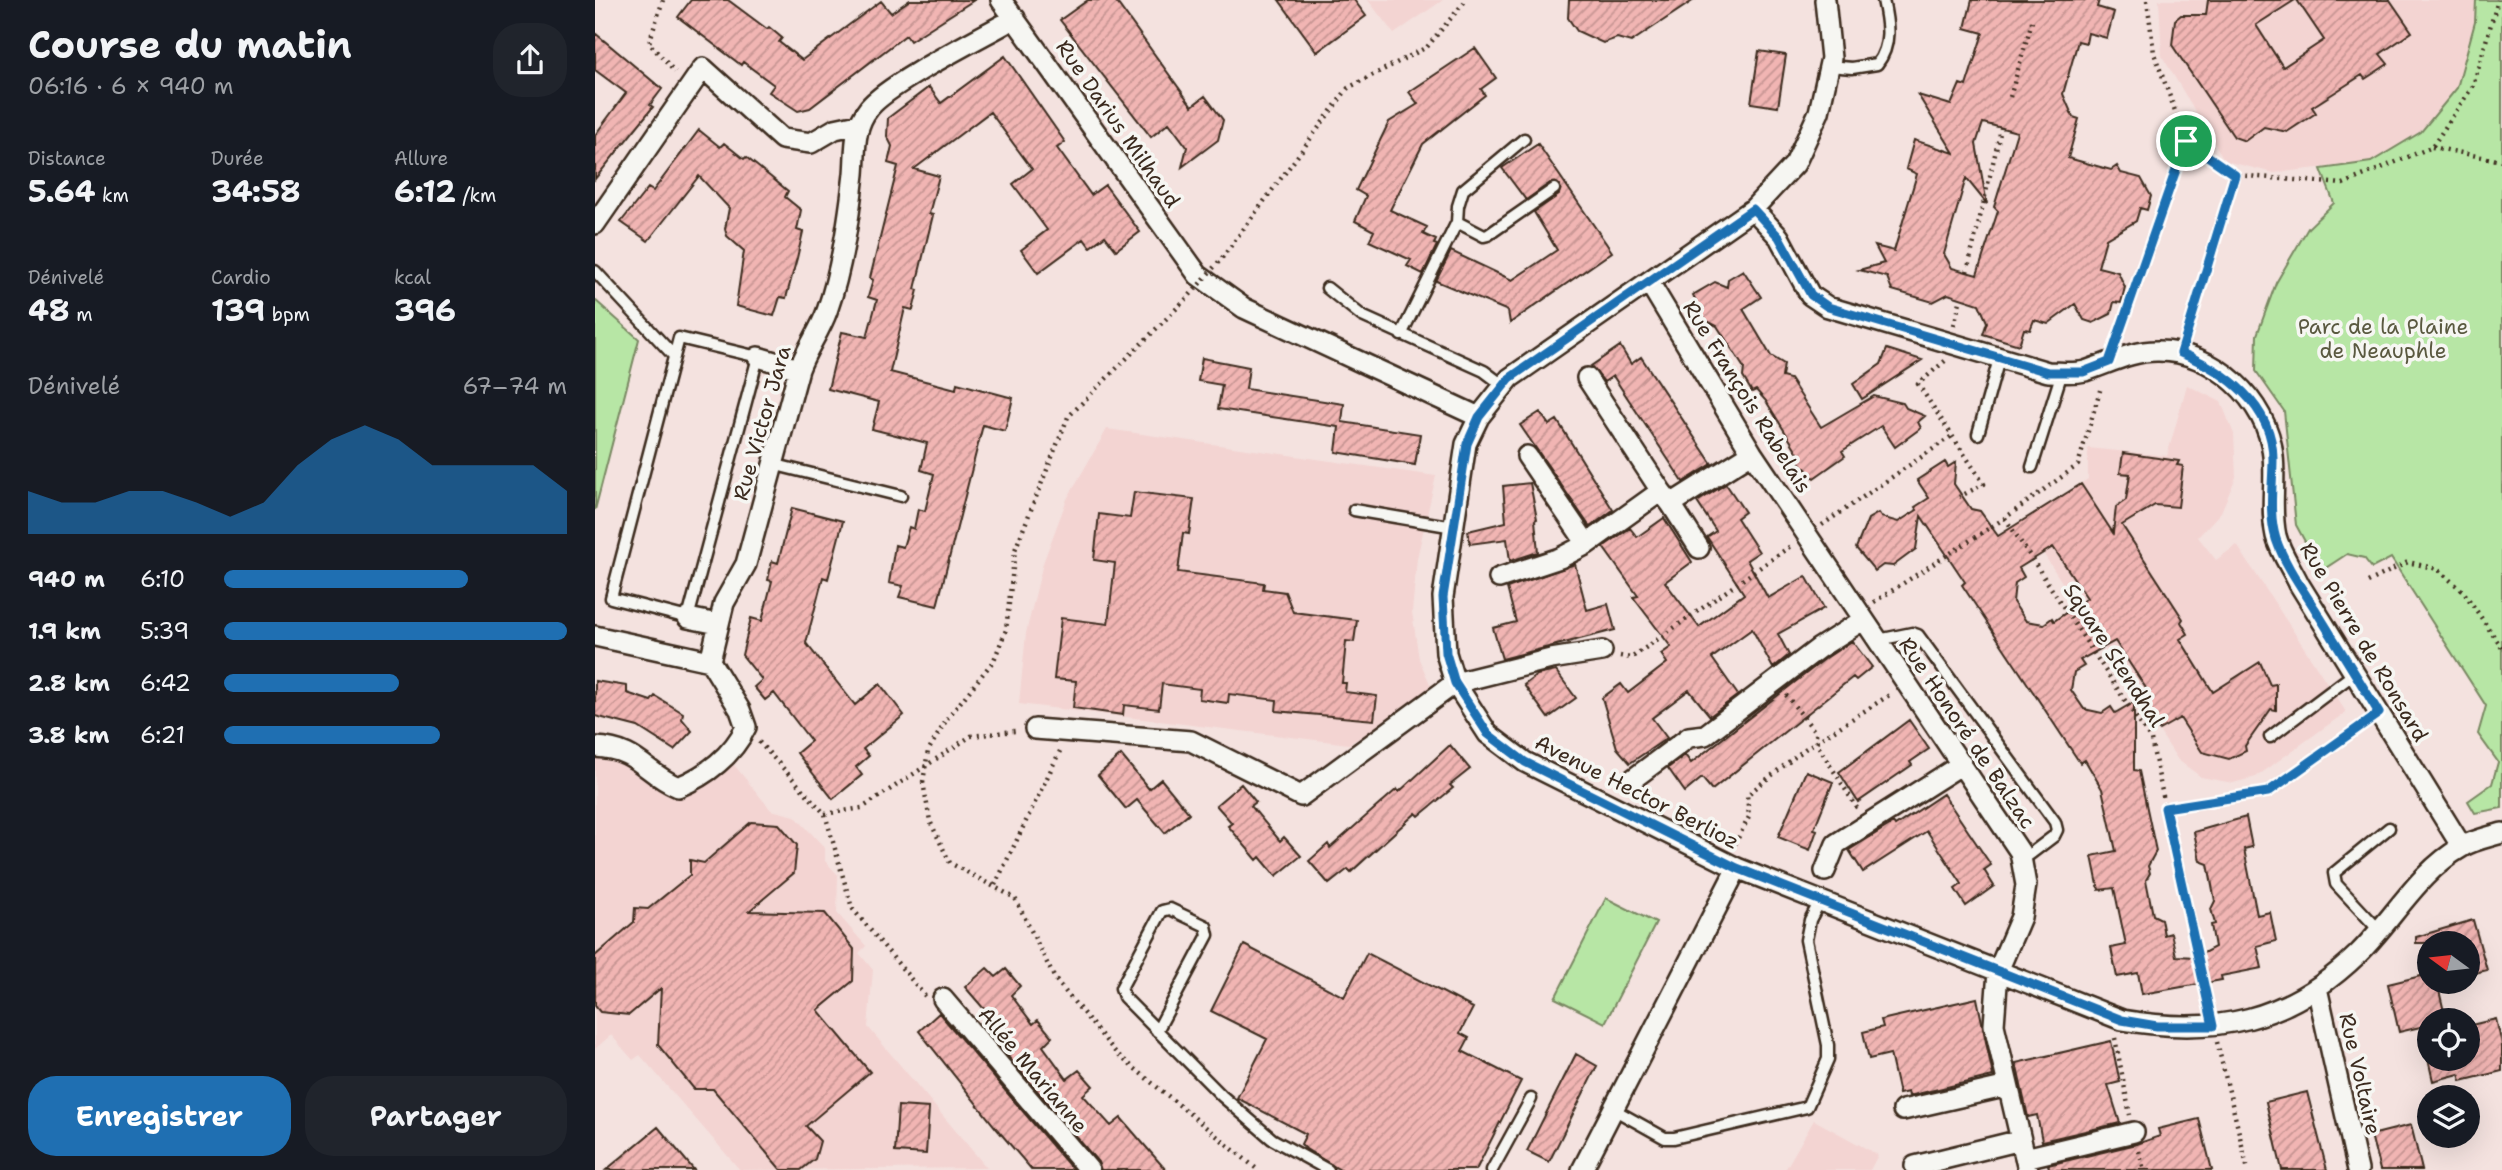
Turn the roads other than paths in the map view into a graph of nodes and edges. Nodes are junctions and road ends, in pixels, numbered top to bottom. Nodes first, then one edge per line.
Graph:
1 (1000, 0) edge
2 (1825, 0) edge
3 (1883, 0) edge
4 (1015, 18) junction
5 (1829, 66) junction
6 (857, 124) junction
7 (1524, 139) dead end
8 (1554, 189) dead end
9 (1753, 209) junction
10 (1457, 222) junction
11 (595, 224) edge
12 (595, 271) edge
13 (1649, 282) junction
14 (1328, 288) dead end
15 (1402, 335) junction
16 (674, 356) junction
17 (758, 357) junction
18 (1999, 359) junction
19 (799, 369) junction
20 (2063, 372) junction
21 (1587, 379) dead end
22 (1504, 386) junction
23 (1479, 417) junction
24 (1977, 434) dead end
25 (1752, 453) junction
26 (1527, 456) dead end
27 (771, 464) junction
28 (2032, 467) dead end
29 (901, 496) dead end
30 (1666, 498) junction
31 (1354, 510) dead end
32 (1454, 527) junction
33 (1807, 535) joint
34 (1587, 544) junction
35 (1699, 548) dead end
36 (1499, 578) dead end
37 (1861, 616) junction
38 (688, 618) junction
39 (718, 624) junction
40 (595, 636) edge
41 (1877, 640) junction
42 (1602, 652) road end
43 (710, 661) junction
44 (2355, 673) junction
45 (1455, 683) junction
46 (1035, 729) road end
47 (2270, 737) dead end
48 (595, 747) edge
49 (1962, 764) junction
50 (1633, 779) dead end
51 (2389, 828) dead end
52 (2502, 833) edge
53 (2462, 847) junction
54 (2021, 861) junction
55 (1732, 866) junction
56 (1825, 871) dead end
57 (1820, 901) junction
58 (2379, 930) junction
59 (1998, 971) junction
60 (2317, 988) junction
61 (943, 999) road end
62 (1157, 1031) junction
63 (2008, 1086) junction
64 (1531, 1099) dead end
65 (1613, 1110) junction
66 (1903, 1110) dead end
67 (2134, 1132) road end
68 (2024, 1156) edge
69 (1915, 1166) dead end
70 (1089, 1170) edge
71 (1328, 1170) edge
72 (1492, 1170) edge
73 (1583, 1170) edge
74 (2358, 1170) edge

1 - 4 street, Rue Darius Milhaud
2 - 5 street, Avenue Hector Berlioz
3 - 5 lane
4 - 6 street
4 - 23 street, Rue Darius Milhaud
5 - 9 street, Avenue Hector Berlioz
6 - 11 street
6 - 19 street, Rue Victor Jara
7 - 10 lane
8 - 10 lane
9 - 13 street, Avenue Hector Berlioz
9 - 18 street, Rue Pierre de Ronsard
10 - 15 lane
12 - 16 lane
13 - 22 street, Avenue Hector Berlioz
13 - 25 street, Rue François Rabelais
14 - 15 lane
15 - 22 lane
16 - 17 lane
16 - 38 lane
17 - 19 street
17 - 38 lane
18 - 20 street, Rue Pierre de Ronsard
18 - 24 lane
19 - 27 street, Rue Victor Jara
20 - 28 lane
20 - 44 street, Rue Pierre de Ronsard
21 - 30 street
22 - 23 street, Avenue Hector Berlioz
23 - 32 street, Avenue Hector Berlioz
25 - 30 street
25 - 33 street, Rue François Rabelais
26 - 34 street
27 - 29 lane
27 - 39 street, Rue Victor Jara
30 - 34 street
30 - 35 street
31 - 32 lane
32 - 45 street, Avenue Hector Berlioz
33 - 37 street, Rue Honoré de Balzac
34 - 36 street
37 - 41 street, Rue Honoré de Balzac
37 - 50 street
38 - 39 street
39 - 43 street, Rue Victor Jara
40 - 43 street
41 - 49 street, Rue Honoré de Balzac
41 - 54 lane
42 - 45 street
43 - 48 street
44 - 47 lane
44 - 53 street, Rue Pierre de Ronsard
45 - 46 street
45 - 55 street, Avenue Hector Berlioz
49 - 54 street, Rue Honoré de Balzac
49 - 56 street
51 - 58 lane
52 - 53 street, Avenue Hector Berlioz
53 - 58 street, Avenue Hector Berlioz
54 - 59 street, Rue Honoré de Balzac
55 - 57 street, Avenue Hector Berlioz
55 - 65 street
57 - 59 street, Avenue Hector Berlioz
57 - 65 lane
58 - 60 street, Avenue Hector Berlioz
59 - 60 street, Avenue Hector Berlioz
59 - 63 street, Rue Honoré de Balzac
60 - 74 street, Rue Voltaire
61 - 70 street, Allée Marianne
62 - 62 lane
62 - 71 lane
63 - 66 street
63 - 68 street, Rue Honoré de Balzac
64 - 72 lane
65 - 73 street
67 - 68 street
68 - 69 street

